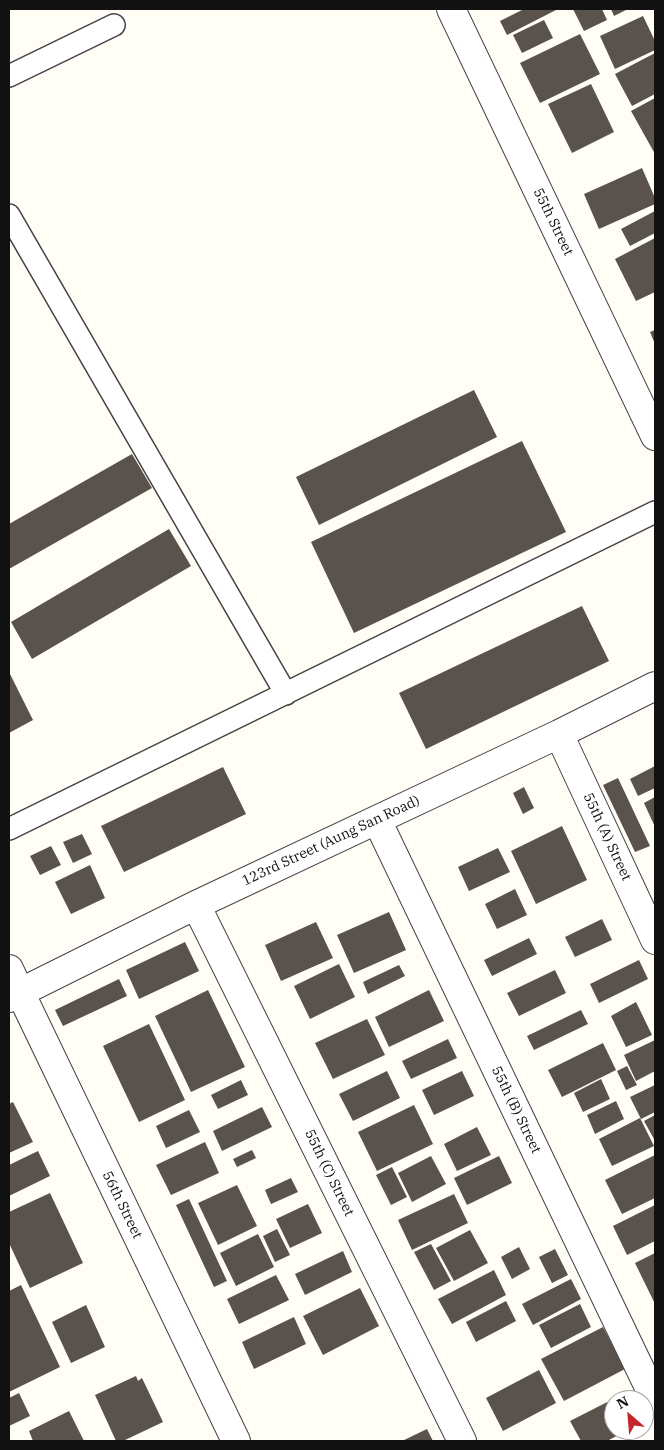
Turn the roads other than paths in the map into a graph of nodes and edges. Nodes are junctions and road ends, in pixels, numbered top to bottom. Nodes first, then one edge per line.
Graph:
1 (451, 9) edge
2 (114, 25) dead end
3 (9, 76) edge
4 (9, 215) edge
5 (655, 436) edge
6 (655, 512) edge
7 (655, 686) edge
8 (286, 694) junction
9 (559, 734) junction
10 (377, 820) junction
11 (9, 829) edge
12 (196, 905) junction
13 (655, 940) edge
14 (9, 969) edge
15 (15, 996) edge
16 (655, 1400) edge
17 (236, 1441) edge
18 (462, 1441) edge

1 - 5 street, 55th Street
2 - 3 lane
4 - 8 lane
6 - 8 lane
7 - 9 street, 123rd Street (Aung San Road)
8 - 11 lane
9 - 10 street, 123rd Street (Aung San Road)
9 - 13 street, 55th (A) Street
10 - 12 street, 123rd Street (Aung San Road)
10 - 16 street, 55th (B) Street
12 - 15 street, 123rd Street (Aung San Road)
12 - 18 street, 55th (C) Street
14 - 15 street, 56th Street
15 - 17 street, 56th Street

